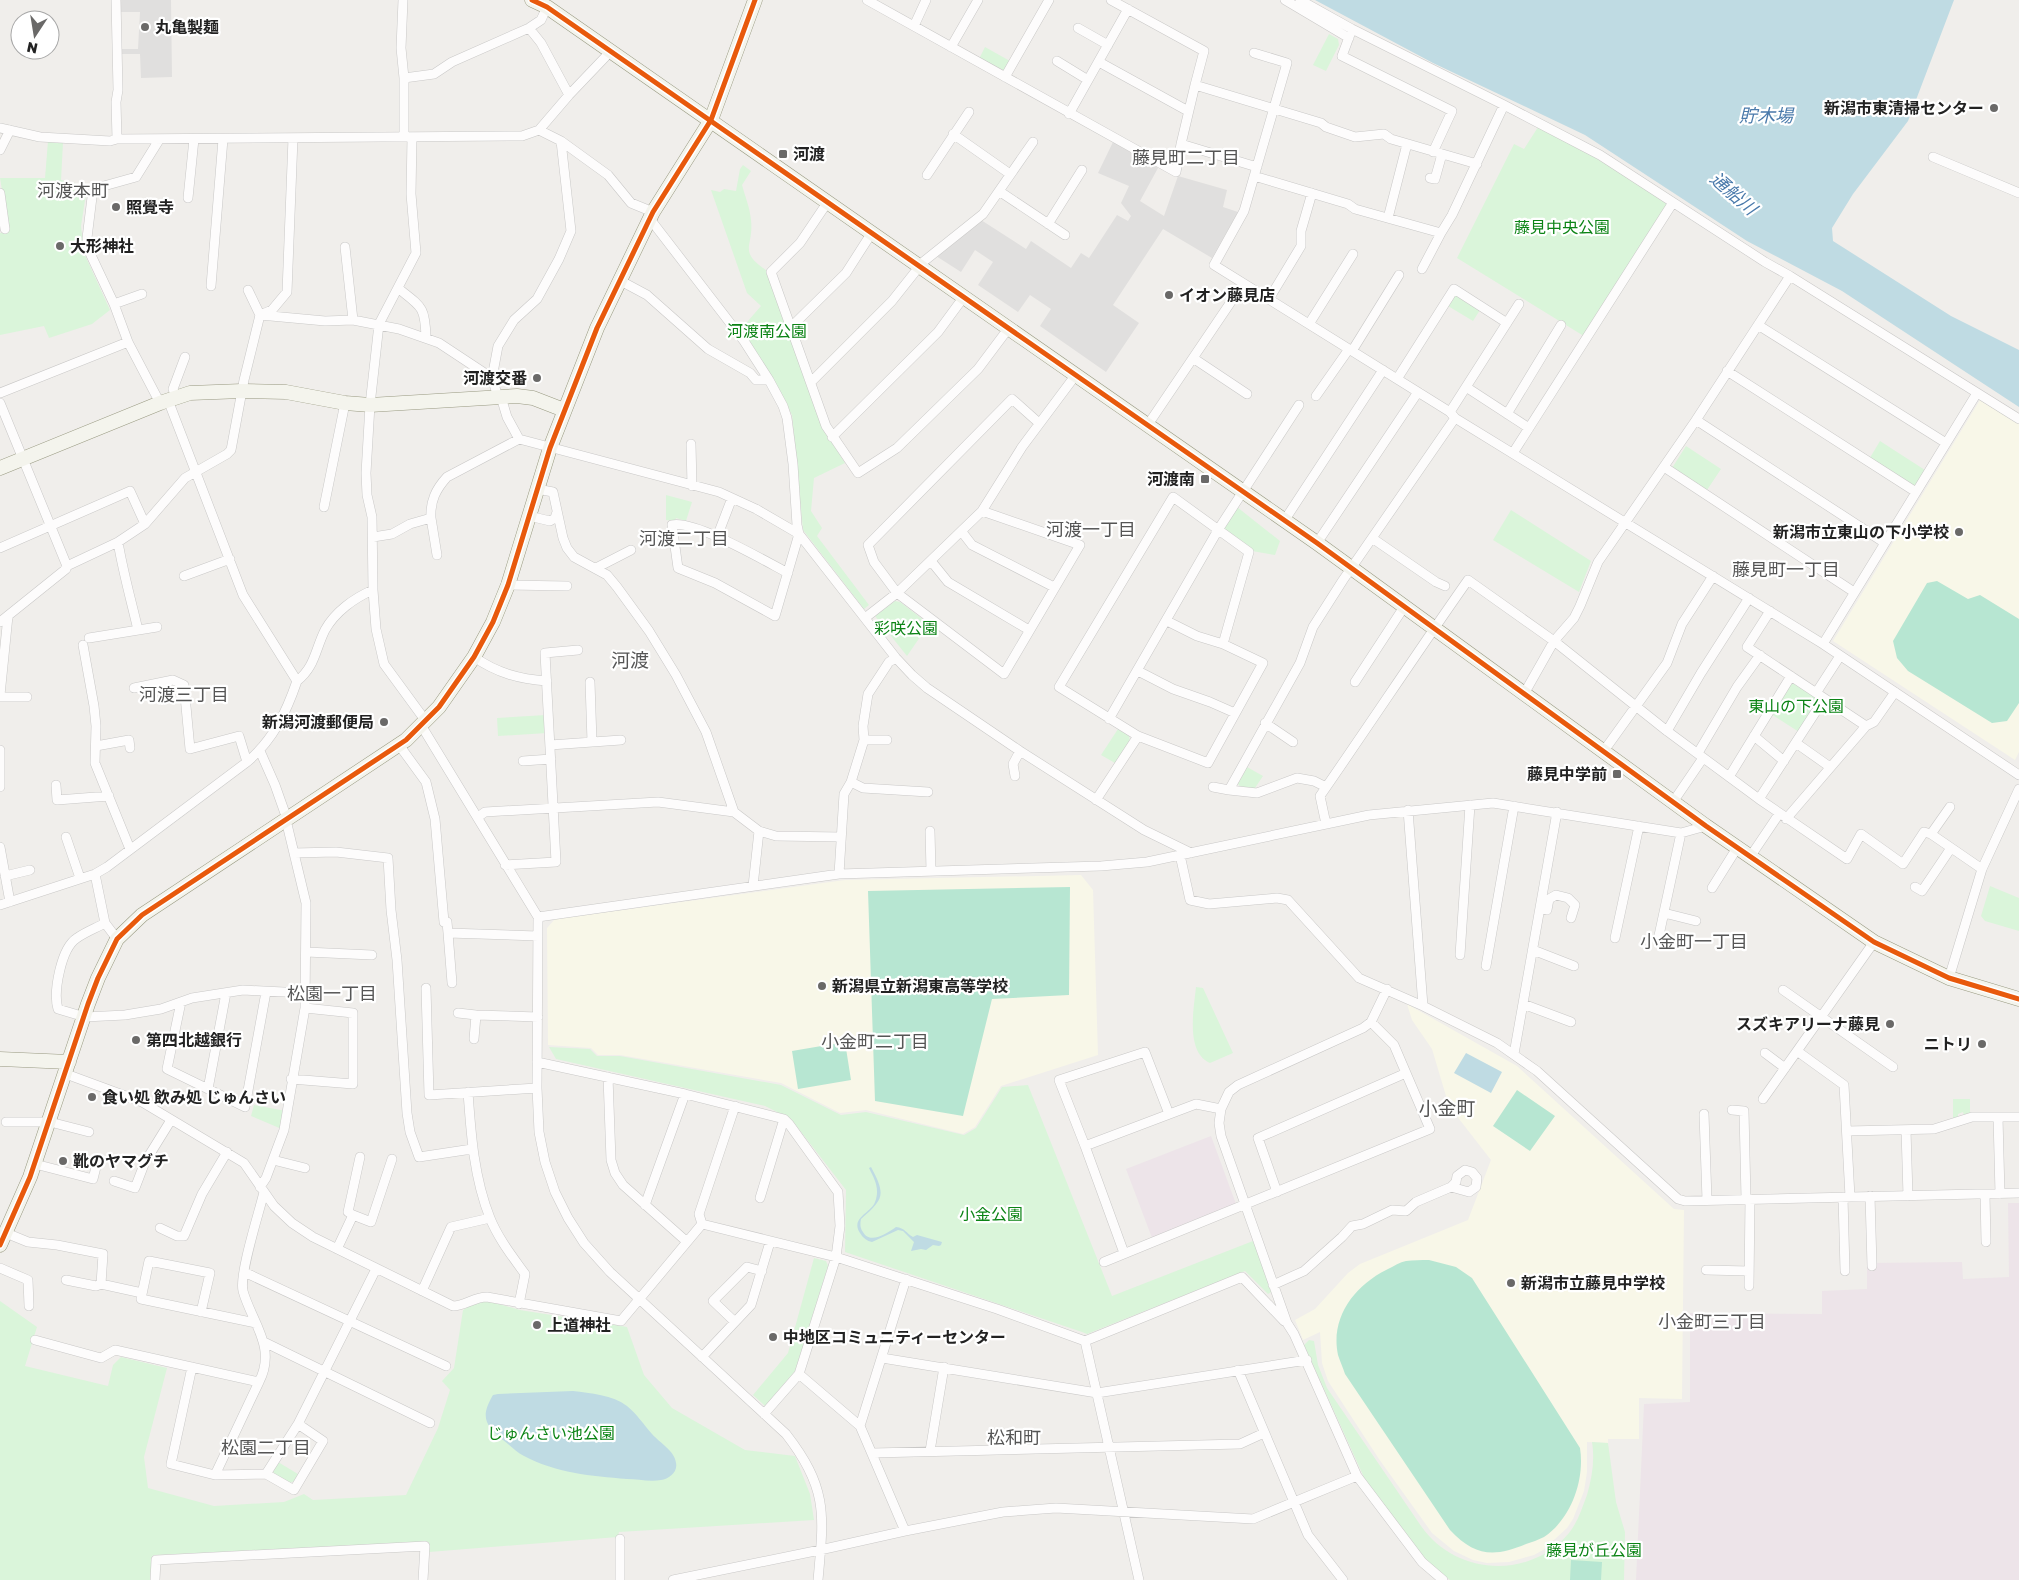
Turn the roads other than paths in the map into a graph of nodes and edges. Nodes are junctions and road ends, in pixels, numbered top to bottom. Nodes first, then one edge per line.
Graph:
1 (116, 0) edge
2 (403, 0) edge
3 (532, 0) edge
4 (755, 0) edge
5 (926, 0) edge
6 (978, 0) edge
7 (1049, 0) edge
8 (1110, 0) edge
9 (1285, 0) edge
10 (1300, 0) edge
11 (873, 1) edge
12 (547, 7) junction
13 (1128, 9) junction
14 (914, 26) junction
15 (529, 28) junction
16 (1078, 28) dead end
17 (1350, 34) junction
18 (1108, 45) junction
19 (952, 47) junction
20 (611, 51) junction
21 (1254, 53) dead end
22 (1057, 61) dead end
23 (1099, 62) junction
24 (1005, 77) junction
25 (404, 78) junction
26 (1088, 80) junction
27 (1195, 85) junction
28 (568, 95) junction
29 (1504, 104) junction
30 (1274, 108) junction
31 (1188, 111) junction
32 (969, 112) dead end
33 (1069, 114) junction
34 (711, 120) junction
35 (0, 128) edge
36 (10, 130) junction
37 (539, 130) junction
38 (953, 134) junction
39 (408, 137) junction
40 (293, 138) junction
41 (117, 139) junction
42 (194, 139) junction
43 (223, 139) junction
44 (159, 140) junction
45 (561, 141) junction
46 (1033, 142) dead end
47 (1181, 144) junction
48 (1407, 144) junction
49 (0, 150) edge
50 (1437, 153) junction
51 (1933, 157) dead end
52 (1476, 164) junction
53 (1082, 170) dead end
54 (1256, 171) junction
55 (1010, 174) junction
56 (927, 175) dead end
57 (1430, 178) dead end
58 (999, 191) junction
59 (0, 193) edge
60 (1312, 193) junction
61 (2019, 193) edge
62 (188, 198) dead end
63 (827, 204) junction
64 (1672, 204) junction
65 (652, 216) junction
66 (1388, 218) junction
67 (1048, 224) junction
68 (5, 229) dead end
69 (871, 234) junction
70 (1441, 234) junction
71 (1066, 235) dead end
72 (345, 247) dead end
73 (1353, 254) dead end
74 (918, 267) junction
75 (1422, 269) dead end
76 (1399, 275) dead end
77 (1790, 276) junction
78 (619, 280) junction
79 (1243, 284) junction
80 (212, 286) dead end
81 (399, 288) junction
82 (248, 290) dead end
83 (142, 294) dead end
84 (963, 298) junction
85 (1269, 299) junction
86 (114, 304) junction
87 (1519, 304) dead end
88 (260, 315) junction
89 (353, 320) junction
90 (1507, 323) junction
91 (379, 324) junction
92 (1310, 324) junction
93 (1561, 325) dead end
94 (1758, 325) junction
95 (791, 327) junction
96 (1008, 329) junction
97 (426, 337) junction
98 (128, 342) junction
99 (1350, 350) junction
100 (185, 358) dead end
101 (1194, 358) junction
102 (1383, 370) junction
103 (1727, 371) junction
104 (1075, 376) junction
105 (492, 378) junction
106 (1397, 379) junction
107 (769, 380) junction
108 (811, 382) junction
109 (1466, 387) junction
110 (242, 391) junction
111 (1418, 392) junction
112 (1976, 392) junction
113 (0, 393) edge
114 (1248, 394) dead end
115 (1316, 396) dead end
116 (500, 397) junction
117 (168, 400) junction
118 (0, 403) edge
119 (345, 403) junction
120 (370, 405) junction
121 (1298, 405) dead end
122 (564, 410) junction
123 (1507, 414) junction
124 (1452, 415) junction
125 (2019, 419) edge
126 (1696, 420) junction
127 (1039, 423) junction
128 (1147, 426) junction
129 (1529, 428) junction
130 (832, 437) junction
131 (519, 439) junction
132 (1946, 443) junction
133 (691, 444) dead end
134 (550, 448) junction
135 (1513, 453) junction
136 (24, 458) junction
137 (1664, 467) junction
138 (0, 468) edge
139 (195, 472) junction
140 (692, 486) junction
141 (537, 489) junction
142 (1243, 492) junction
143 (1916, 492) junction
144 (732, 498) junction
145 (324, 507) dead end
146 (982, 511) junction
147 (557, 512) junction
148 (529, 516) junction
149 (432, 518) junction
150 (1284, 521) junction
151 (1627, 522) junction
152 (146, 524) junction
153 (51, 525) junction
154 (1218, 530) junction
155 (962, 532) junction
156 (800, 534) junction
157 (373, 537) junction
158 (717, 537) junction
159 (1372, 538) junction
160 (118, 542) junction
161 (1317, 543) junction
162 (1885, 543) junction
163 (0, 548) edge
164 (631, 550) dead end
165 (437, 555) dead end
166 (230, 558) junction
167 (931, 561) junction
168 (67, 566) junction
169 (596, 568) junction
170 (1351, 569) junction
171 (788, 573) junction
172 (184, 576) dead end
173 (1714, 576) junction
174 (508, 586) junction
175 (567, 586) dead end
176 (1445, 586) dead end
177 (1054, 587) junction
178 (373, 590) junction
179 (1854, 592) junction
180 (897, 593) junction
181 (1749, 598) junction
182 (1404, 607) junction
183 (1770, 611) junction
184 (865, 618) junction
185 (4, 619) edge
186 (1167, 621) junction
187 (157, 627) dead end
188 (1434, 628) junction
189 (138, 630) junction
190 (1029, 630) junction
191 (1554, 642) junction
192 (1223, 644) junction
193 (1823, 644) junction
194 (578, 650) dead end
195 (1760, 655) junction
196 (1840, 656) junction
197 (474, 657) junction
198 (896, 658) junction
199 (1138, 670) junction
200 (1791, 676) junction
201 (547, 681) junction
202 (297, 682) junction
203 (590, 682) dead end
204 (1355, 682) dead end
205 (134, 688) dead end
206 (1895, 692) junction
207 (1816, 693) junction
208 (1524, 694) junction
209 (0, 696) edge
210 (27, 697) dead end
211 (1824, 698) junction
212 (1635, 704) junction
213 (1235, 713) junction
214 (1109, 719) junction
215 (423, 723) junction
216 (1265, 723) junction
217 (1866, 726) junction
218 (1667, 731) junction
219 (1138, 736) junction
220 (1754, 736) junction
221 (621, 740) dead end
222 (864, 740) junction
223 (887, 740) dead end
224 (592, 742) junction
225 (1293, 742) dead end
226 (1796, 743) junction
227 (399, 745) junction
228 (550, 745) junction
229 (96, 746) junction
230 (130, 748) dead end
231 (0, 750) edge
232 (260, 751) junction
233 (1020, 751) junction
234 (1603, 752) junction
235 (1700, 756) junction
236 (551, 759) junction
237 (523, 761) dead end
238 (1784, 761) junction
239 (248, 762) junction
240 (1830, 767) junction
241 (2019, 775) edge
242 (1014, 776) dead end
243 (1729, 777) junction
244 (851, 782) junction
245 (56, 785) dead end
246 (0, 787) edge
247 (1213, 787) dead end
248 (1326, 787) junction
249 (2019, 789) edge
250 (1229, 790) junction
251 (928, 792) dead end
252 (109, 796) junction
253 (1096, 800) junction
254 (1759, 800) junction
255 (1673, 802) junction
256 (1470, 805) junction
257 (1514, 806) junction
258 (554, 807) junction
259 (1950, 808) dead end
260 (1408, 810) junction
261 (734, 812) junction
262 (1557, 812) junction
263 (478, 817) junction
264 (1783, 817) junction
265 (286, 819) junction
266 (1326, 824) junction
267 (1639, 826) junction
268 (1706, 826) junction
269 (759, 831) junction
270 (930, 831) dead end
271 (1681, 833) junction
272 (1931, 834) junction
273 (66, 837) dead end
274 (840, 837) junction
275 (0, 847) edge
276 (1737, 848) junction
277 (1951, 848) junction
278 (130, 849) junction
279 (294, 853) junction
280 (1191, 853) junction
281 (1180, 855) junction
282 (1750, 857) junction
283 (505, 865) junction
284 (30, 870) dead end
285 (1982, 870) junction
286 (931, 871) junction
287 (95, 874) junction
288 (839, 874) junction
289 (4, 876) junction
290 (80, 878) junction
291 (753, 886) junction
292 (1915, 887) dead end
293 (1712, 888) dead end
294 (10, 902) junction
295 (0, 905) edge
296 (1540, 908) junction
297 (1664, 913) junction
298 (538, 917) junction
299 (1571, 918) dead end
300 (1696, 921) dead end
301 (105, 923) junction
302 (448, 933) junction
303 (538, 936) junction
304 (1615, 938) dead end
305 (117, 939) junction
306 (1658, 940) dead end
307 (1874, 942) junction
308 (1533, 950) junction
309 (306, 952) junction
310 (372, 955) dead end
311 (1460, 955) dead end
312 (1486, 966) dead end
313 (1574, 966) dead end
314 (1949, 978) junction
315 (452, 983) dead end
316 (426, 988) dead end
317 (1387, 989) junction
318 (1783, 990) dead end
319 (266, 992) junction
320 (226, 993) junction
321 (304, 993) junction
322 (2019, 999) edge
323 (181, 1002) junction
324 (1523, 1004) junction
325 (1424, 1006) junction
326 (305, 1008) junction
327 (458, 1013) dead end
328 (476, 1014) junction
329 (85, 1016) junction
330 (538, 1017) junction
331 (1821, 1018) junction
332 (1371, 1022) junction
333 (1571, 1022) dead end
334 (474, 1039) dead end
335 (1797, 1052) junction
336 (1514, 1054) junction
337 (1765, 1054) dead end
338 (0, 1059) edge
339 (537, 1062) junction
340 (1893, 1067) dead end
341 (67, 1068) junction
342 (1785, 1068) junction
343 (1406, 1073) junction
344 (608, 1077) junction
345 (291, 1079) junction
346 (537, 1088) junction
347 (208, 1089) junction
348 (468, 1092) junction
349 (685, 1094) junction
350 (1763, 1099) dead end
351 (735, 1106) junction
352 (1221, 1109) junction
353 (1732, 1110) dead end
354 (1169, 1114) junction
355 (1704, 1114) dead end
356 (1998, 1117) junction
357 (2019, 1117) edge
358 (784, 1119) junction
359 (171, 1120) junction
360 (6, 1122) dead end
361 (50, 1122) junction
362 (1906, 1130) junction
363 (1847, 1131) junction
364 (89, 1132) dead end
365 (1085, 1146) junction
366 (472, 1149) junction
367 (227, 1152) junction
368 (360, 1157) dead end
369 (392, 1159) dead end
370 (273, 1160) junction
371 (97, 1163) dead end
372 (35, 1164) junction
373 (305, 1168) dead end
374 (114, 1181) dead end
375 (1451, 1187) dead end
376 (262, 1190) junction
377 (1277, 1192) junction
378 (2019, 1193) edge
379 (1985, 1194) junction
380 (2000, 1194) junction
381 (1870, 1196) junction
382 (1908, 1196) junction
383 (1847, 1197) junction
384 (760, 1198) dead end
385 (1748, 1199) junction
386 (1707, 1200) junction
387 (1246, 1204) junction
388 (645, 1205) junction
389 (353, 1215) junction
390 (490, 1218) junction
391 (702, 1224) junction
392 (160, 1228) dead end
393 (3, 1239) edge
394 (686, 1242) junction
395 (770, 1242) junction
396 (1986, 1242) dead end
397 (337, 1250) junction
398 (1124, 1253) junction
399 (836, 1257) junction
400 (1104, 1262) dead end
401 (1872, 1266) dead end
402 (0, 1268) edge
403 (376, 1268) junction
404 (1706, 1270) dead end
405 (1750, 1270) junction
406 (762, 1271) junction
407 (1845, 1271) dead end
408 (244, 1272) junction
409 (906, 1279) junction
410 (66, 1280) dead end
411 (101, 1284) junction
412 (1273, 1285) junction
413 (1749, 1286) dead end
414 (422, 1290) junction
415 (142, 1293) junction
416 (640, 1299) junction
417 (519, 1304) junction
418 (29, 1306) dead end
419 (202, 1312) junction
420 (351, 1320) junction
421 (735, 1322) junction
422 (1287, 1323) junction
423 (256, 1324) junction
424 (35, 1340) dead end
425 (1085, 1341) junction
426 (264, 1342) junction
427 (702, 1356) junction
428 (882, 1358) junction
429 (1306, 1360) junction
430 (446, 1366) dead end
431 (192, 1367) junction
432 (944, 1367) junction
433 (1238, 1370) junction
434 (325, 1372) junction
435 (800, 1374) junction
436 (259, 1382) junction
437 (1097, 1393) junction
438 (764, 1414) junction
439 (298, 1424) junction
440 (430, 1424) dead end
441 (860, 1426) junction
442 (1264, 1433) junction
443 (1110, 1446) junction
444 (930, 1451) junction
445 (872, 1453) junction
446 (266, 1474) junction
447 (215, 1475) junction
448 (1357, 1476) junction
449 (1295, 1502) junction
450 (1125, 1511) junction
451 (905, 1531) junction
452 (620, 1539) dead end
453 (820, 1550) junction
454 (155, 1580) edge
455 (423, 1580) edge
456 (620, 1580) edge
457 (673, 1580) edge
458 (818, 1580) edge
459 (1139, 1580) edge
460 (1343, 1580) edge
461 (1443, 1580) edge

1 - 41 street
2 - 25 street
3 - 12 street
4 - 34 street
5 - 14 street
6 - 19 street
7 - 24 street
8 - 13 street
9 - 17 street
10 - 17 street
11 - 14 street
12 - 15 street
12 - 20 street
13 - 18 street
13 - 27 street
14 - 19 street
15 - 25 street
15 - 28 street
16 - 18 street
17 - 29 street
17 - 50 street
18 - 23 street
19 - 24 street
20 - 28 street
20 - 34 street
21 - 30 street
22 - 26 street
23 - 26 street
23 - 31 street
24 - 33 street
25 - 39 street
26 - 33 street
27 - 30 street
27 - 31 street
28 - 37 street
29 - 52 street
29 - 64 street
30 - 48 street
30 - 54 street
31 - 47 street
32 - 38 street
33 - 47 street
34 - 63 street
34 - 65 street
35 - 36 street
36 - 41 street
36 - 49 street
37 - 39 street
37 - 45 street
38 - 55 street
38 - 56 street
39 - 40 street
39 - 81 street
40 - 43 street
40 - 88 street
41 - 44 street
42 - 43 street
42 - 44 street
42 - 62 street
43 - 80 street
44 - 86 street
45 - 65 street
45 - 105 street
46 - 55 street
47 - 54 street
48 - 50 street
48 - 66 street
50 - 52 street
50 - 57 street
51 - 61 street
52 - 70 street
53 - 67 street
54 - 60 street
54 - 79 street
55 - 58 street
58 - 67 street
58 - 74 street
59 - 68 street
60 - 66 street
60 - 85 street
63 - 69 street
63 - 95 street
64 - 77 street
64 - 129 street
65 - 78 street
65 - 107 street
66 - 70 street
67 - 71 street
69 - 74 street
69 - 95 street
70 - 75 street
72 - 89 street
73 - 92 street
74 - 84 street
74 - 108 street
76 - 99 street
77 - 94 street
77 - 112 street
78 - 107 street
78 - 122 street
79 - 85 street
79 - 101 street
81 - 91 street
81 - 97 street
82 - 88 street
83 - 86 street
84 - 96 street
84 - 130 street
85 - 92 street
86 - 98 street
87 - 90 street
88 - 89 street
88 - 110 street
89 - 91 street
90 - 106 street
90 - 109 street
91 - 97 street
91 - 120 street
92 - 99 street
93 - 123 street
94 - 103 street
94 - 132 street
95 - 108 street
96 - 104 street
96 - 130 street
97 - 105 street
98 - 113 street
98 - 117 street
99 - 102 street
99 - 115 street
100 - 117 street
101 - 114 street
101 - 128 street
102 - 106 street
102 - 150 street
103 - 126 street
103 - 143 street
104 - 127 street
104 - 128 street
105 - 116 street
106 - 111 street
107 - 156 street
108 - 130 street
109 - 123 street
109 - 124 street
110 - 117 street
110 - 119 street
110 - 139 street
111 - 124 street
111 - 161 street
112 - 125 street
112 - 132 street
116 - 120 street
116 - 122 street
116 - 131 street
117 - 136 street
117 - 139 street
118 - 136 street
119 - 120 street
119 - 145 street
120 - 157 street
121 - 142 street
122 - 134 street
123 - 129 street
124 - 135 street
124 - 159 street
126 - 137 street
126 - 162 street
127 - 146 street
127 - 180 street
128 - 142 street
129 - 135 street
131 - 134 street
131 - 149 street
132 - 143 street
133 - 140 street
134 - 140 street
134 - 141 street
135 - 151 street
136 - 138 street
136 - 153 street
137 - 151 street
137 - 179 street
139 - 152 street
139 - 166 street
140 - 144 street
141 - 147 street
141 - 148 street
142 - 150 street
142 - 154 street
143 - 162 street
144 - 156 street
144 - 158 street
146 - 155 street
146 - 177 street
147 - 148 street
147 - 169 street
148 - 174 street
149 - 157 street
149 - 165 street
150 - 161 street
151 - 173 street
151 - 191 street
152 - 153 street
152 - 160 street
153 - 163 street
153 - 168 street
154 - 186 street
154 - 192 street
154 - 214 street
155 - 167 street
155 - 177 street
156 - 171 street
156 - 184 street
157 - 178 street
158 - 171 street
158 - 171 street
159 - 170 street
159 - 176 street
160 - 168 street
160 - 189 street
161 - 170 street
162 - 179 street
164 - 169 street
166 - 172 street
166 - 202 street
167 - 180 street
167 - 190 street
168 - 185 street
169 - 261 street
170 - 182 street
170 - 216 street
173 - 181 street
173 - 212 street
174 - 175 street
174 - 197 street
177 - 190 street
178 - 202 street
178 - 215 street
179 - 193 street
180 - 184 street
180 - 190 street
181 - 183 street
181 - 218 street
182 - 188 street
182 - 204 street
183 - 193 street
183 - 195 street
184 - 198 street
185 - 209 street
186 - 192 street
186 - 199 street
187 - 189 street
188 - 191 street
188 - 208 street
188 - 248 street
189 - 229 street
191 - 208 street
191 - 212 street
192 - 213 street
193 - 196 street
194 - 201 street
195 - 200 street
195 - 235 street
196 - 206 street
196 - 207 street
197 - 201 street
197 - 215 street
198 - 222 street
198 - 233 street
199 - 213 street
199 - 214 street
200 - 207 street
200 - 220 street
201 - 228 street
202 - 232 street
203 - 224 street
205 - 239 street
206 - 217 street
206 - 241 street
207 - 211 street
208 - 234 street
209 - 210 street
211 - 217 street
211 - 226 street
212 - 218 street
212 - 234 street
213 - 219 street
214 - 219 street
215 - 227 street
215 - 263 street
216 - 225 street
216 - 250 street
217 - 240 street
218 - 235 street
219 - 253 street
220 - 238 street
220 - 243 street
221 - 224 street
222 - 223 street
222 - 244 street
224 - 228 street
226 - 238 street
226 - 240 street
227 - 265 street
227 - 302 street
228 - 236 street
229 - 230 street
229 - 252 street
231 - 246 street
232 - 239 street
232 - 265 street
233 - 242 street
233 - 253 street
234 - 255 street
235 - 243 street
235 - 255 street
236 - 237 street
236 - 258 street
238 - 254 street
239 - 278 street
240 - 264 street
243 - 254 street
244 - 251 street
244 - 274 street
245 - 252 street
247 - 250 street
248 - 250 street
248 - 266 street
249 - 285 street
252 - 278 street
253 - 280 street
254 - 264 street
255 - 268 street
256 - 257 street
256 - 260 street
256 - 311 street
257 - 262 street
257 - 312 street
258 - 261 street
258 - 263 street
258 - 283 street
259 - 272 street
260 - 266 street
260 - 325 street
261 - 269 street
262 - 267 street
262 - 296 street
263 - 283 street
264 - 272 street
264 - 282 street
265 - 279 street
265 - 305 street
266 - 280 street
267 - 271 street
267 - 304 street
268 - 271 street
268 - 276 street
269 - 274 street
269 - 291 street
270 - 286 street
271 - 297 street
272 - 277 street
273 - 290 street
274 - 288 street
275 - 289 street
276 - 282 street
276 - 293 street
277 - 285 street
277 - 292 street
278 - 287 street
279 - 309 street
279 - 366 street
280 - 281 street
281 - 286 street
281 - 317 street
282 - 307 street
283 - 298 street
284 - 289 street
285 - 314 street
286 - 288 street
287 - 290 street
287 - 301 street
288 - 291 street
289 - 294 street
290 - 294 street
291 - 298 street
294 - 295 street
296 - 299 street
296 - 308 street
297 - 300 street
297 - 306 street
298 - 303 street
301 - 305 street
301 - 329 street
302 - 303 street
302 - 315 street
303 - 330 street
305 - 329 street
307 - 314 street
307 - 331 street
308 - 313 street
308 - 324 street
309 - 310 street
309 - 321 street
314 - 322 street
316 - 348 street
317 - 325 street
317 - 332 street
318 - 331 street
319 - 320 street
319 - 321 street
319 - 347 street
320 - 323 street
320 - 347 street
321 - 326 street
323 - 329 street
323 - 347 street
324 - 333 street
324 - 336 street
325 - 336 street
326 - 345 street
326 - 345 street
327 - 328 street
328 - 330 street
328 - 334 street
329 - 341 street
330 - 339 street
331 - 335 street
331 - 340 street
332 - 343 street
332 - 352 street
335 - 342 street
335 - 363 street
336 - 386 street
337 - 342 street
338 - 341 street
339 - 344 street
339 - 346 street
341 - 359 street
341 - 361 street
342 - 350 street
343 - 377 street
343 - 377 street
344 - 349 street
344 - 388 street
345 - 370 street
346 - 348 street
346 - 416 street
348 - 366 street
349 - 351 street
349 - 388 street
351 - 358 street
351 - 391 street
352 - 354 street
352 - 387 street
353 - 385 street
354 - 365 street
354 - 365 street
355 - 386 street
356 - 357 street
356 - 362 street
356 - 380 street
358 - 384 street
358 - 399 street
359 - 367 street
359 - 374 street
360 - 361 street
361 - 364 street
361 - 372 street
362 - 363 street
362 - 382 street
363 - 383 street
365 - 398 street
366 - 390 street
367 - 376 street
367 - 392 street
368 - 389 street
369 - 389 street
370 - 373 street
370 - 376 street
371 - 372 street
372 - 393 street
375 - 412 street
376 - 397 street
376 - 408 street
377 - 387 street
378 - 380 street
379 - 380 street
379 - 382 street
379 - 396 street
381 - 382 street
381 - 383 street
381 - 401 street
383 - 385 street
383 - 407 street
385 - 386 street
385 - 405 street
387 - 398 street
387 - 412 street
388 - 394 street
389 - 397 street
390 - 414 street
390 - 417 street
391 - 394 street
391 - 395 street
393 - 411 street
394 - 416 street
395 - 399 street
395 - 406 street
397 - 403 street
398 - 400 street
399 - 409 street
399 - 435 street
402 - 418 street
403 - 414 street
403 - 420 street
404 - 405 street
405 - 413 street
406 - 421 street
406 - 421 street
408 - 420 street
408 - 423 street
409 - 425 street
409 - 428 street
410 - 411 street
411 - 415 street
412 - 422 street
414 - 417 street
415 - 419 street
415 - 419 street
416 - 417 street
416 - 427 street
419 - 423 street
420 - 430 street
420 - 434 street
421 - 427 street
422 - 425 street
422 - 429 street
423 - 426 street
424 - 431 street
425 - 437 street
426 - 434 street
426 - 436 street
427 - 438 street
428 - 432 street
428 - 441 street
429 - 433 street
429 - 448 street
431 - 436 street
431 - 447 street
432 - 437 street
432 - 444 street
433 - 437 street
433 - 442 street
434 - 439 street
434 - 440 street
435 - 438 street
435 - 441 street
436 - 447 street
437 - 443 street
438 - 453 street
439 - 446 street
439 - 446 street
441 - 445 street
442 - 443 street
442 - 449 street
443 - 444 street
443 - 450 street
444 - 445 street
445 - 451 street
446 - 447 street
448 - 449 street
448 - 461 street
449 - 450 street
449 - 460 street
450 - 451 street
450 - 459 street
451 - 453 street
452 - 456 street
453 - 457 street
453 - 458 street
454 - 455 street

